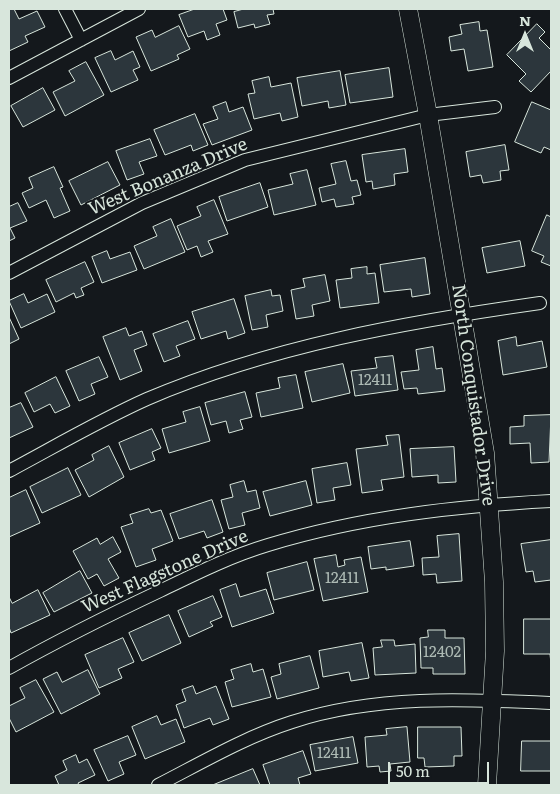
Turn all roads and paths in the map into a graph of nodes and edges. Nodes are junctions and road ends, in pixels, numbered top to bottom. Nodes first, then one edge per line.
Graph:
1 (65, 9) edge
2 (139, 9) edge
3 (408, 9) edge
4 (81, 40) junction
5 (9, 78) edge
6 (496, 107) dead end
7 (428, 115) junction
8 (9, 273) edge
9 (540, 303) dead end
10 (462, 314) junction
11 (9, 471) edge
12 (551, 501) edge
13 (489, 504) junction
14 (9, 668) edge
15 (493, 700) junction
16 (550, 703) dead end
17 (158, 785) edge
18 (487, 785) edge

1 - 4 street
2 - 4 street
3 - 7 street, North Conquistador Drive
4 - 5 street
6 - 7 street, West Bonanza Drive
7 - 8 street, West Bonanza Drive
7 - 10 street, North Conquistador Drive
9 - 10 street
10 - 11 street
10 - 13 street, North Conquistador Drive
12 - 13 street, West Flagstone Drive
13 - 14 street, West Flagstone Drive
13 - 15 street, North Conquistador Drive
15 - 16 street
15 - 17 street
15 - 18 street, North Conquistador Drive

